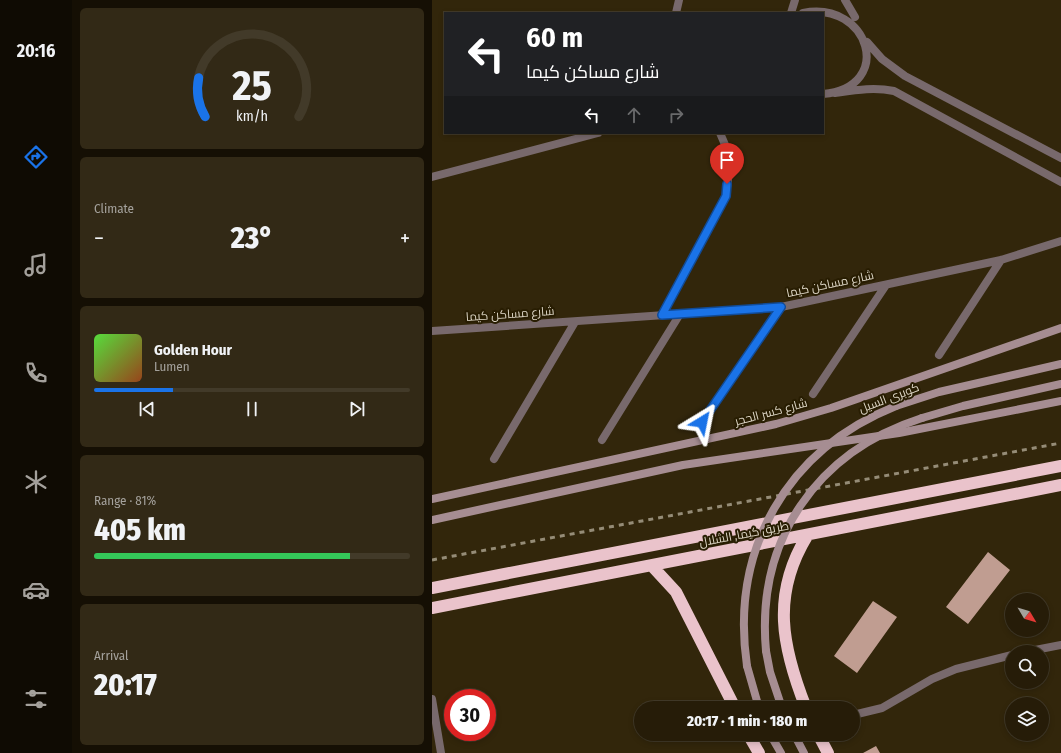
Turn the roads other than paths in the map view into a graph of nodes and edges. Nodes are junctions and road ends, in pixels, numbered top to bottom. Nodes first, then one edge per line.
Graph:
1 (678, 0) edge
2 (795, 0) edge
3 (845, 0) edge
4 (676, 12) edge
5 (791, 12) edge
6 (806, 12) edge
7 (860, 26) junction
8 (867, 42) junction
9 (835, 93) junction
10 (824, 94) edge
11 (594, 134) edge
12 (720, 134) edge
13 (1061, 158) edge
14 (432, 177) edge
15 (1061, 182) edge
16 (1061, 241) edge
17 (1001, 260) junction
18 (886, 285) junction
19 (781, 307) junction
20 (680, 314) junction
21 (662, 315) junction
22 (575, 322) junction
23 (1061, 328) edge
24 (432, 331) edge
25 (938, 355) dead end
26 (1061, 364) edge
27 (1061, 384) edge
28 (813, 394) dead end
29 (1061, 401) edge
30 (702, 422) dead end
31 (602, 440) dead end
32 (494, 459) dead end
33 (1061, 466) edge
34 (1061, 485) edge
35 (432, 499) edge
36 (432, 520) edge
37 (807, 536) junction
38 (652, 566) junction
39 (432, 588) edge
40 (432, 608) edge
41 (1061, 645) edge
42 (1049, 647) edge
43 (1005, 657) edge
44 (432, 699) edge
45 (731, 701) edge
46 (757, 701) edge
47 (780, 701) edge
48 (804, 701) edge
49 (860, 713) edge
50 (752, 741) edge
51 (774, 741) edge
52 (798, 741) edge
53 (822, 741) edge
54 (442, 753) edge
55 (759, 753) edge
56 (781, 753) edge
57 (804, 753) edge
58 (828, 753) edge

1 - 4 street
2 - 5 street
3 - 7 street
6 - 7 street
7 - 8 street
8 - 9 street
8 - 13 street
9 - 10 street
9 - 15 street
11 - 14 street
12 - 21 street
16 - 17 street, شارع مساكن كيما
17 - 18 street, شارع مساكن كيما
17 - 25 street
18 - 19 street, شارع مساكن كيما
18 - 28 street
19 - 20 street, شارع مساكن كيما
19 - 30 street
20 - 21 street, شارع مساكن كيما
20 - 31 street
21 - 22 street, شارع مساكن كيما
22 - 24 street, شارع مساكن كيما
22 - 32 street
23 - 35 main road, شارع كسر الحجر
26 - 46 main road, كوبرى السيل, bridge
27 - 47 main road, bridge
29 - 36 main road
33 - 39 highway, طريق كيما, الشلال
34 - 37 highway, طريق كيما, الشلال
37 - 38 highway, طريق كيما, الشلال
37 - 48 highway
38 - 40 highway, طريق كيما, الشلال
38 - 45 highway
41 - 42 street
43 - 49 street
44 - 54 street
50 - 55 highway
51 - 56 main road
52 - 57 main road
53 - 58 highway

